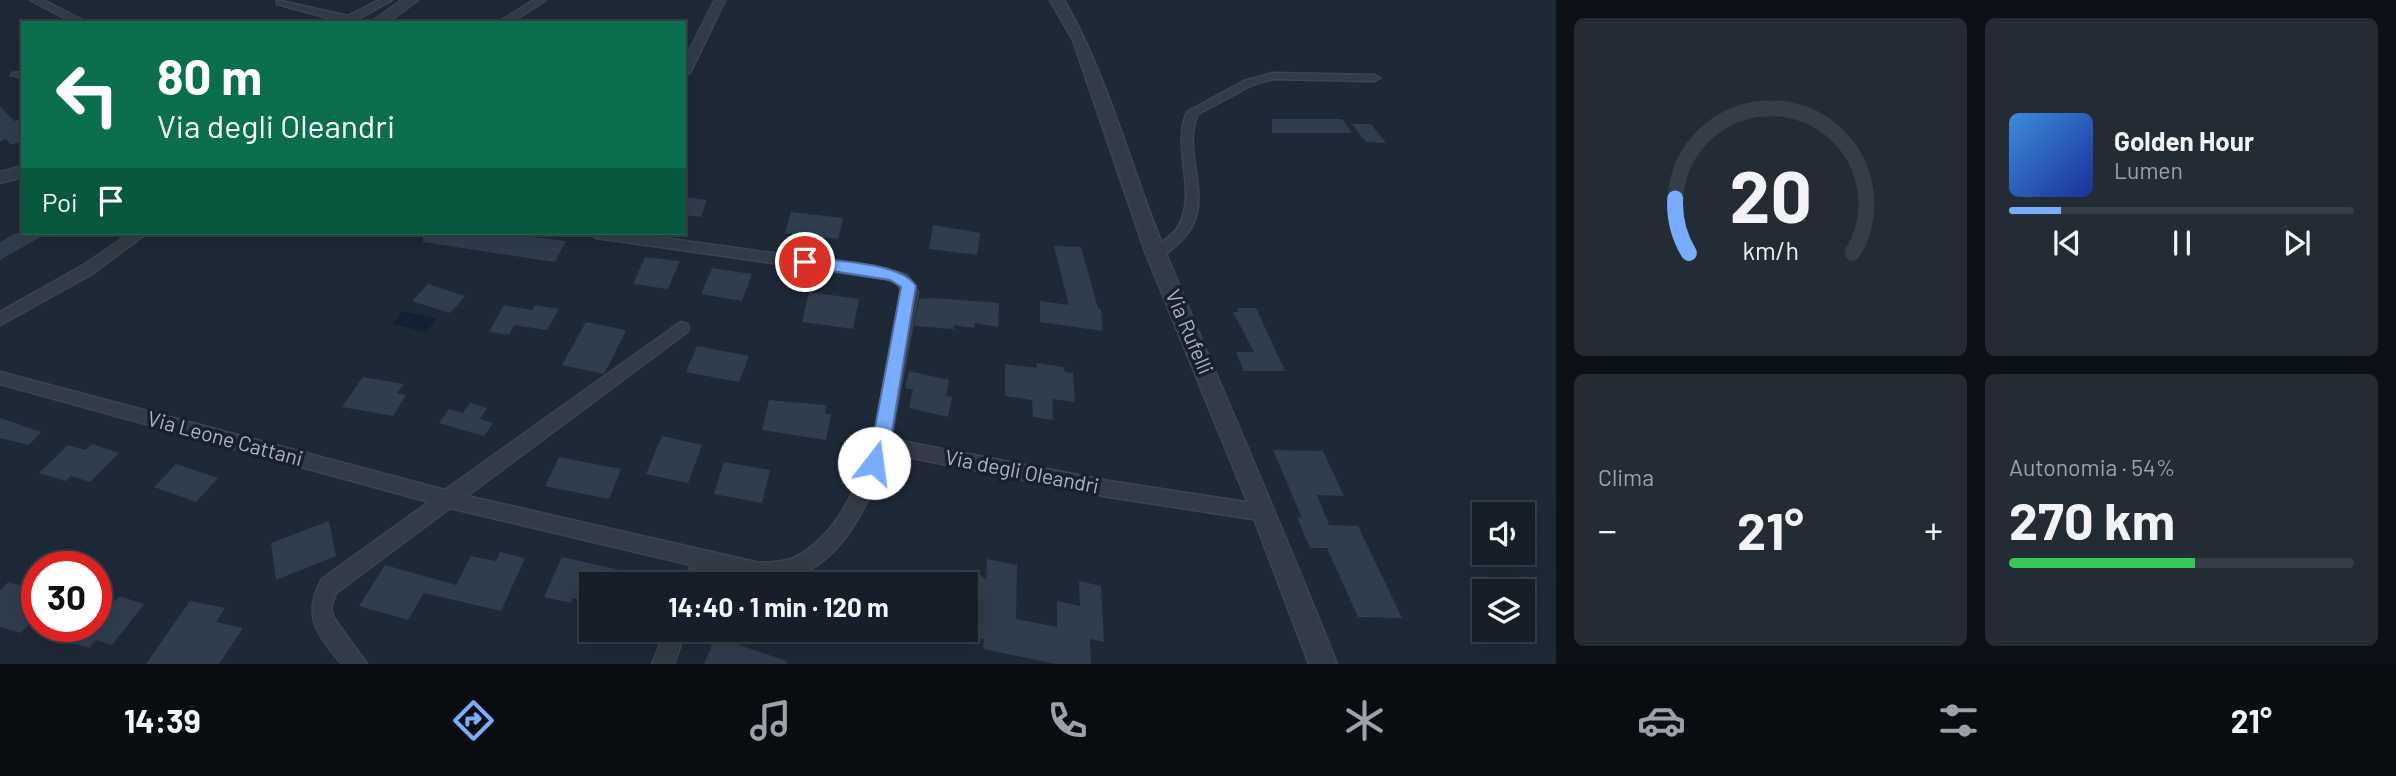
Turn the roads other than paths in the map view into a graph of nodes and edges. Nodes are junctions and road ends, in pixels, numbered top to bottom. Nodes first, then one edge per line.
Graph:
1 (35, 0) edge
2 (387, 0) edge
3 (411, 0) edge
4 (541, 0) edge
5 (720, 0) edge
6 (1057, 0) edge
7 (281, 2) dead end
8 (79, 21) edge
9 (346, 21) edge
10 (380, 21) edge
11 (505, 21) edge
12 (686, 70) edge
13 (1374, 78) dead end
14 (21, 172) edge
15 (0, 178) edge
16 (137, 235) edge
17 (610, 235) edge
18 (1156, 254) junction
19 (0, 319) edge
20 (681, 328) dead end
21 (0, 378) edge
22 (881, 444) junction
23 (450, 500) junction
24 (1265, 513) junction
25 (702, 561) junction
26 (698, 572) edge
27 (671, 642) edge
28 (356, 664) edge
29 (663, 664) edge
30 (1322, 664) edge

1 - 8 street
2 - 9 street
3 - 10 street
4 - 11 street
5 - 12 street
6 - 18 street, Via Rufelli
7 - 9 street
13 - 18 street
14 - 15 street
16 - 19 street
17 - 22 street
18 - 24 street, Via Rufelli
20 - 23 street
21 - 23 street, Via Leone Cattani
22 - 24 street, Via degli Oleandri
22 - 25 street, Via Leone Cattani
23 - 25 street, Via Leone Cattani
23 - 28 street
24 - 30 street, Via Rufelli
25 - 26 street
27 - 29 street

